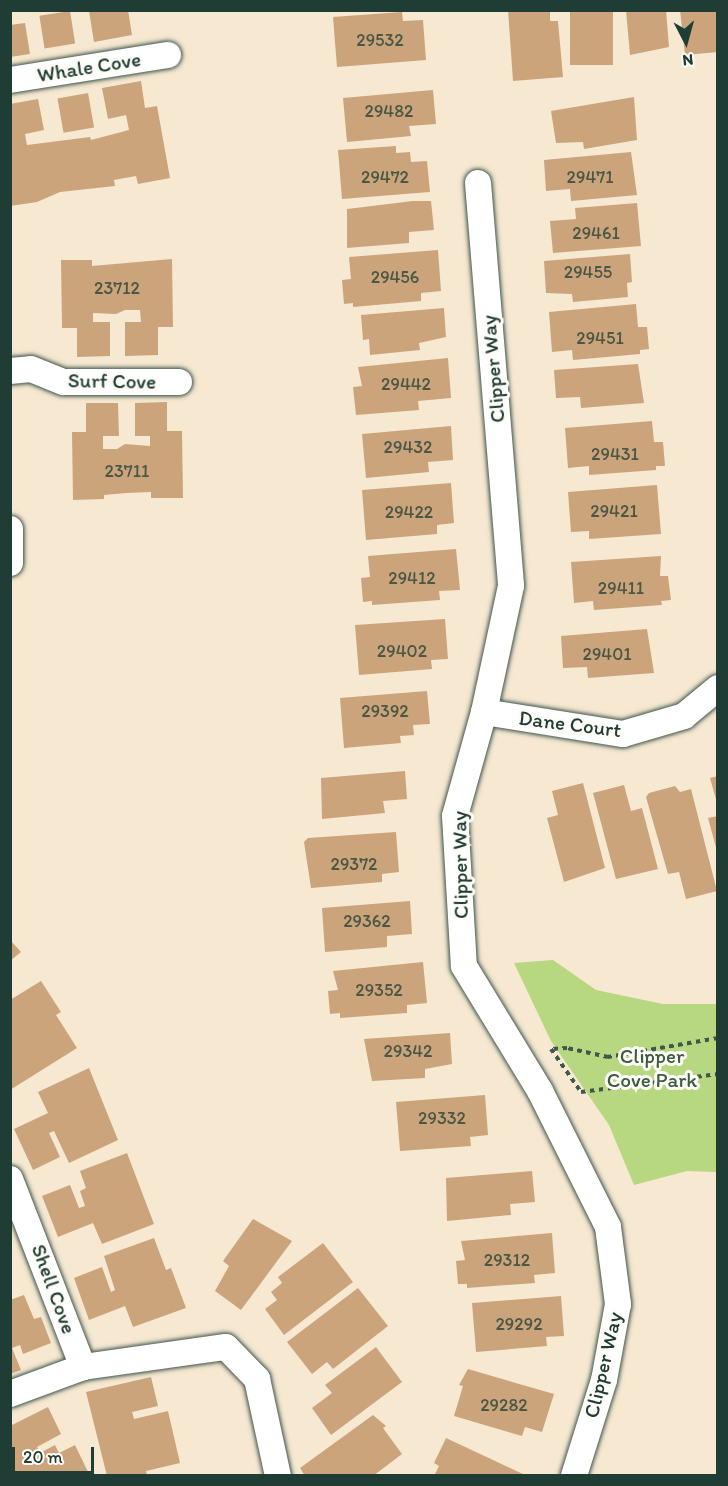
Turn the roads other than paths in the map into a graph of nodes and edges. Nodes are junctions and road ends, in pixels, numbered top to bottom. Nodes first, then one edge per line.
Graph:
1 (168, 55) dead end
2 (10, 80) edge
3 (478, 183) dead end
4 (10, 372) edge
5 (179, 382) dead end
6 (10, 529) edge
7 (10, 563) edge
8 (717, 688) edge
9 (484, 712) junction
10 (10, 1179) edge
11 (82, 1367) junction
12 (10, 1394) edge
13 (278, 1476) edge
14 (574, 1476) edge

1 - 2 street, Whale Cove
3 - 9 street, Clipper Way
4 - 5 street, Surf Cove
6 - 7 street
8 - 9 street, Dane Court
9 - 14 street, Clipper Way
10 - 11 street, Shell Cove
11 - 12 street
11 - 13 street

